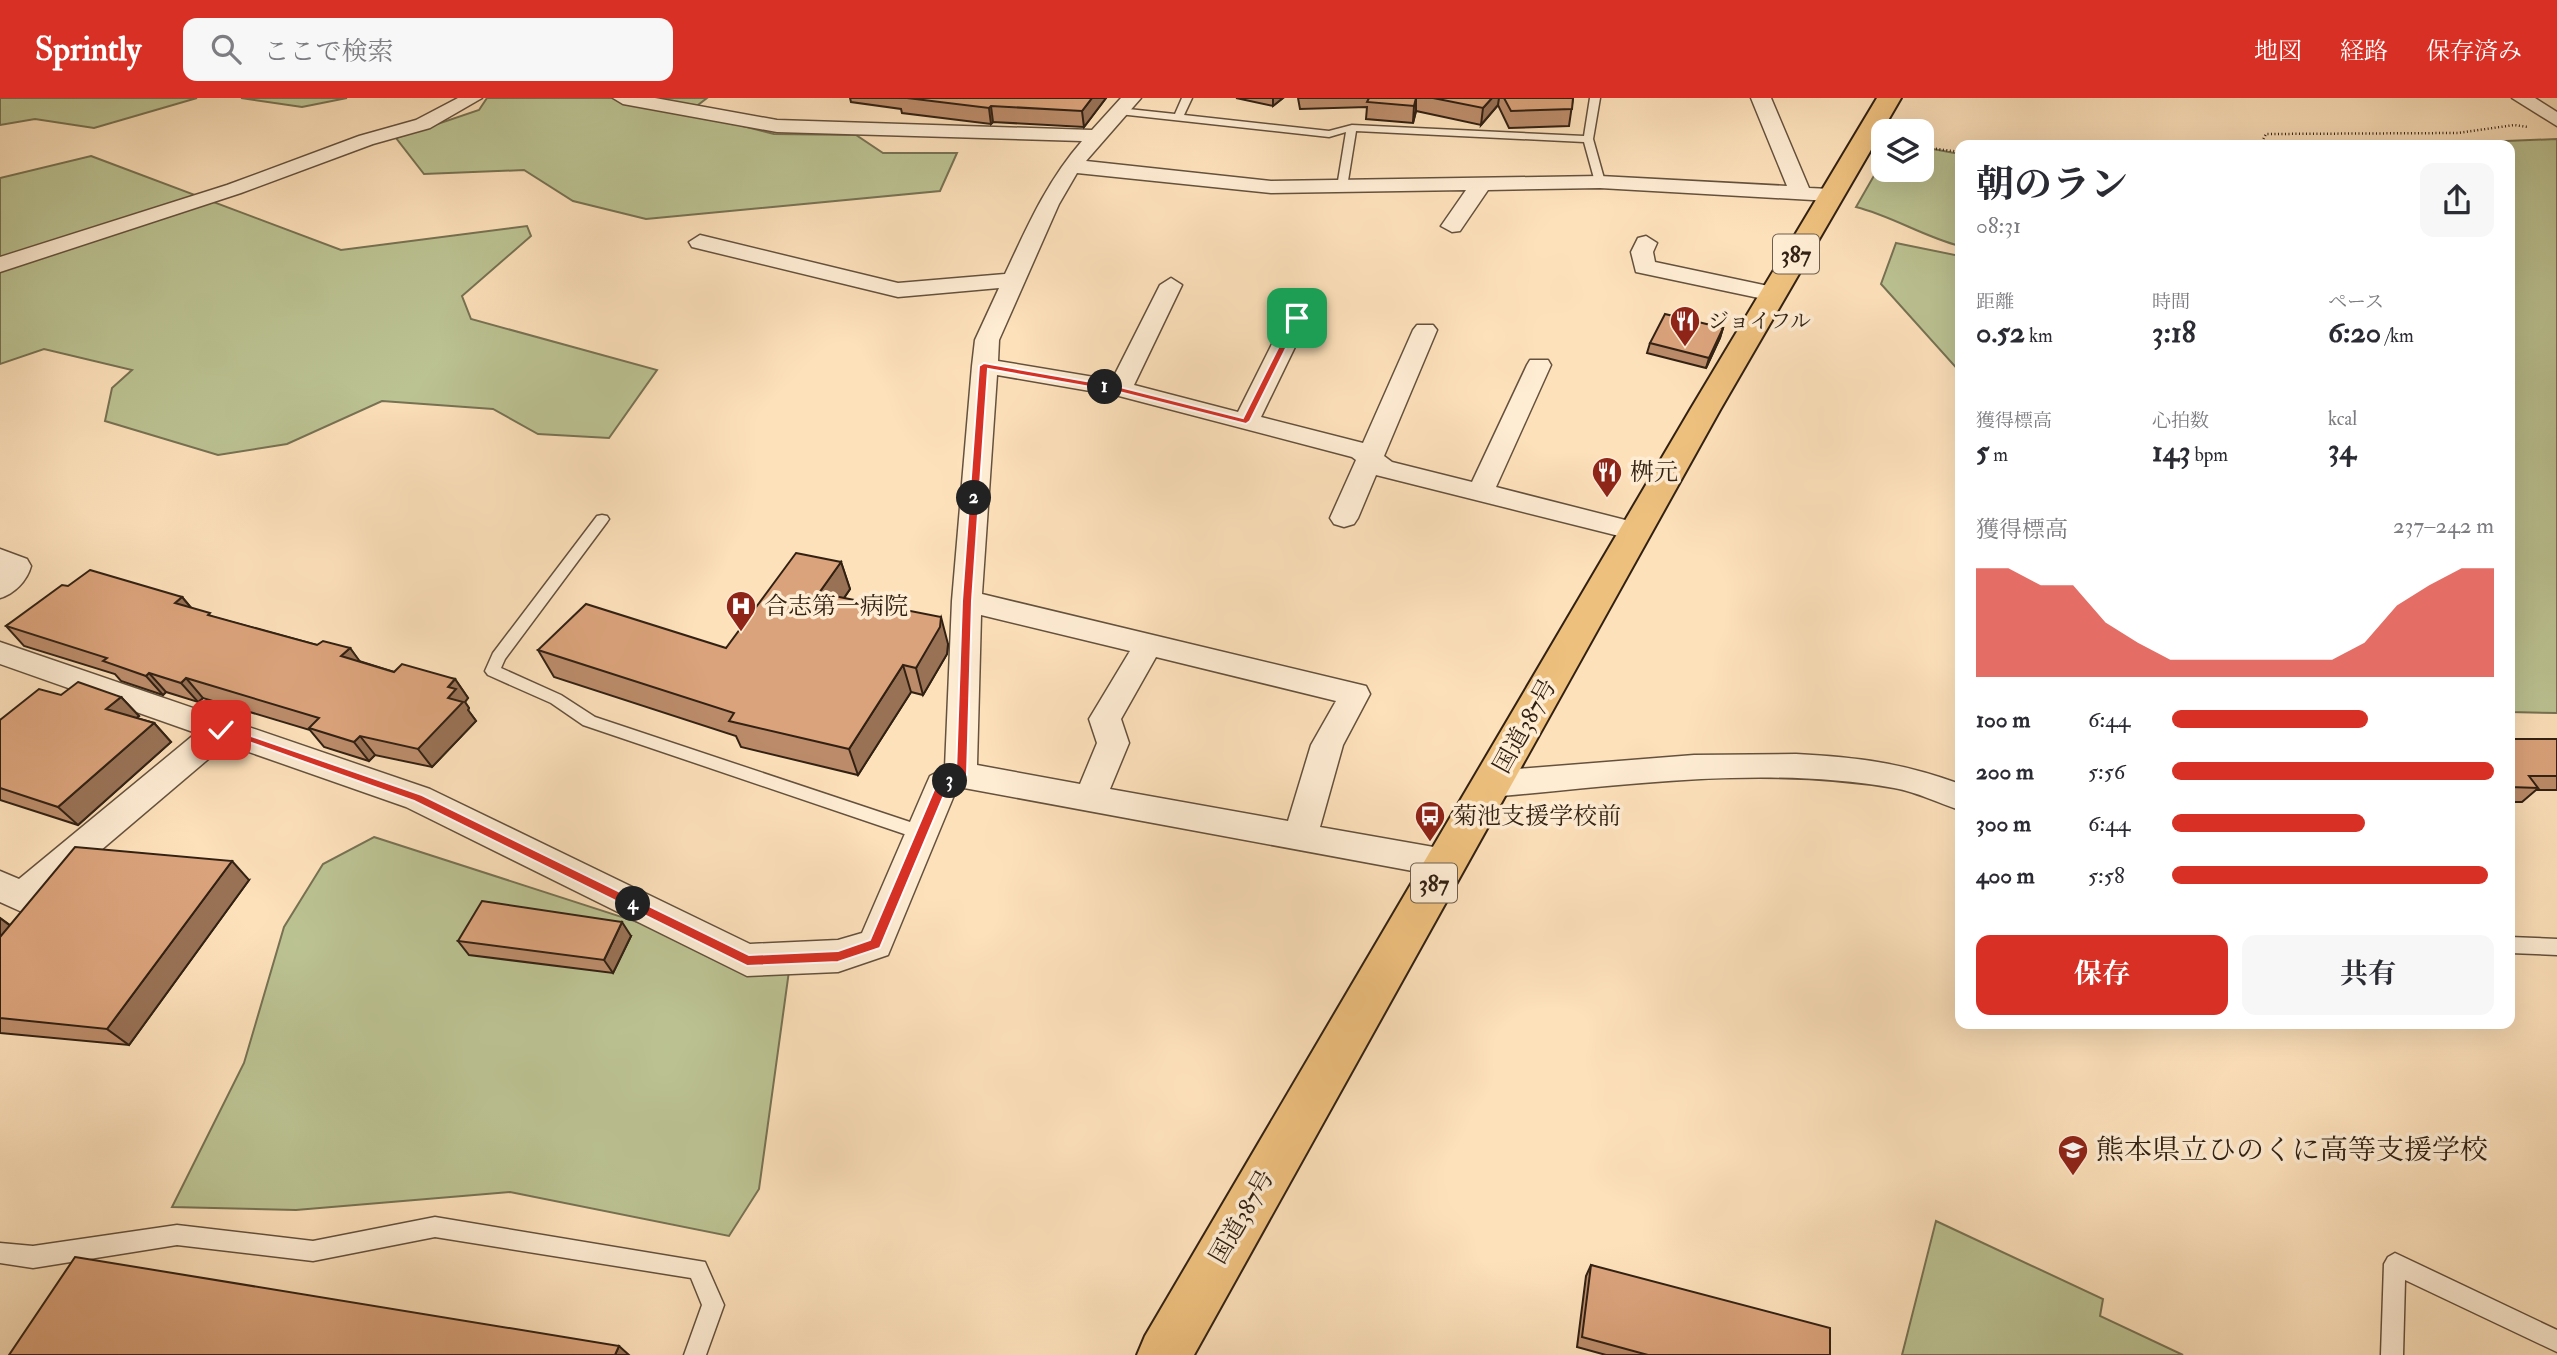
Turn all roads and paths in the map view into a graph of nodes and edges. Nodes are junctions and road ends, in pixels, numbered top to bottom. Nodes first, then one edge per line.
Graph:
1 (472, 98) edge
2 (623, 98) edge
3 (1187, 98) edge
4 (1595, 98) edge
5 (1761, 98) edge
6 (1889, 98) edge
7 (2522, 98) edge
8 (1125, 105) edge
9 (1178, 118) junction
10 (2557, 120) edge
11 (2536, 127) dead end
12 (1352, 128) junction
13 (1097, 136) junction
14 (1588, 139) junction
15 (2263, 140) edge
16 (1934, 150) edge
17 (1955, 152) edge
18 (1071, 166) junction
19 (1482, 183) junction
20 (1600, 183) junction
21 (1342, 187) junction
22 (1800, 192) junction
23 (1830, 195) junction
24 (1452, 226) dead end
25 (700, 242) dead end
26 (1646, 243) dead end
27 (0, 265) edge
28 (1016, 280) junction
29 (1171, 285) dead end
30 (1773, 293) junction
31 (1297, 318) dead end
32 (1426, 330) dead end
33 (1539, 365) dead end
34 (984, 366) junction
35 (1120, 390) junction
36 (1246, 421) junction
37 (1370, 459) junction
38 (1479, 492) junction
39 (1344, 518) dead end
40 (602, 519) dead end
41 (1635, 531) junction
42 (0, 559) edge
43 (0, 587) edge
44 (967, 601) junction
45 (1149, 644) junction
46 (0, 653) edge
47 (221, 730) junction
48 (961, 775) junction
49 (1493, 784) junction
50 (1955, 795) edge
51 (1090, 798) junction
52 (922, 833) junction
53 (1300, 837) junction
54 (1446, 863) junction
55 (0, 885) edge
56 (2515, 945) edge
57 (2557, 947) edge
58 (0, 1252) edge
59 (2557, 1341) edge
60 (695, 1355) edge
61 (1164, 1355) edge
62 (2392, 1355) edge

1 - 27 street
2 - 13 street
3 - 9 lane
4 - 14 lane
5 - 22 street
6 - 23 highway, 国道387号 / 387
7 - 10 street
8 - 9 lane
8 - 13 street
9 - 12 lane
11 - 15 path
12 - 14 lane
12 - 21 lane
13 - 18 street
14 - 20 lane
16 - 17 path
18 - 21 street
18 - 28 street
19 - 20 street
19 - 21 street
19 - 24 street
20 - 22 street
22 - 23 street
23 - 30 highway, 国道387号 / 387
25 - 28 street
26 - 30 street
28 - 34 street
29 - 35 street
30 - 41 highway, 国道387号 / 387
31 - 36 street
32 - 37 street
33 - 38 street
34 - 35 street
34 - 44 street
35 - 36 street
36 - 37 street
37 - 38 street
37 - 39 street
38 - 41 street
40 - 52 lane
41 - 49 highway, 国道387号 / 387
42 - 43 street
44 - 45 street
44 - 48 street
45 - 51 street
45 - 53 street
46 - 47 street
47 - 52 street
47 - 55 street
48 - 51 street
48 - 52 street
49 - 50 street
49 - 54 highway, 国道387号 / 387
51 - 53 street
53 - 54 street
54 - 61 highway, 国道387号 / 387
56 - 57 lane
58 - 60 lane
59 - 62 lane

